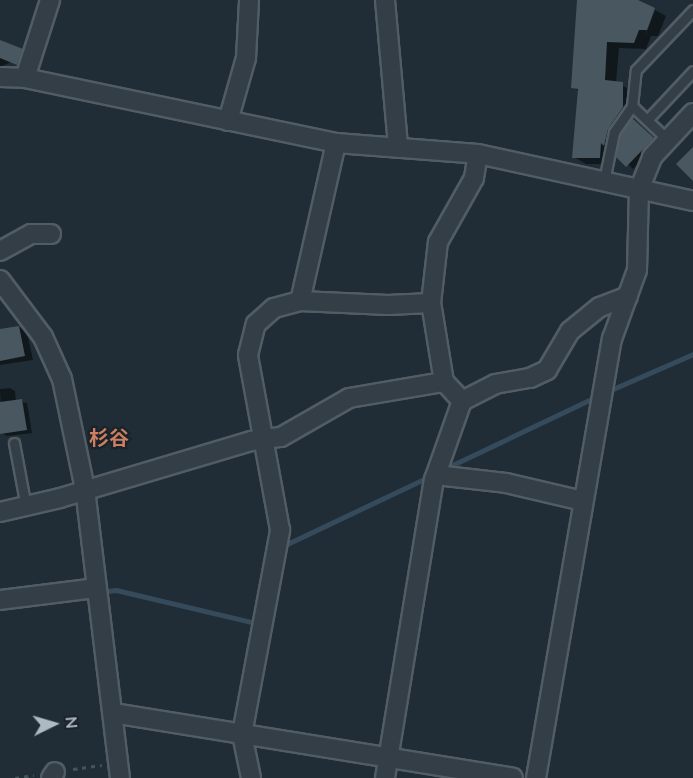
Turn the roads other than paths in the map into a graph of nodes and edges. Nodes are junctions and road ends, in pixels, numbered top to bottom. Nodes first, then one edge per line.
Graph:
1 (50, 0) edge
2 (249, 0) edge
3 (385, 0) edge
4 (693, 10) edge
5 (693, 71) edge
6 (0, 76) edge
7 (25, 78) junction
8 (632, 106) junction
9 (693, 113) edge
10 (648, 119) junction
11 (228, 121) junction
12 (668, 140) junction
13 (336, 142) junction
14 (398, 147) junction
15 (478, 154) junction
16 (604, 181) junction
17 (639, 190) junction
18 (693, 201) edge
19 (51, 234) dead end
20 (0, 251) edge
21 (0, 280) edge
22 (628, 296) junction
23 (300, 301) junction
24 (431, 303) junction
25 (444, 382) junction
26 (462, 401) junction
27 (261, 440) junction
28 (14, 443) dead end
29 (436, 475) junction
30 (85, 489) junction
31 (584, 501) junction
32 (26, 507) junction
33 (0, 512) edge
34 (96, 588) junction
35 (0, 600) edge
36 (113, 713) junction
37 (242, 734) junction
38 (387, 758) junction
39 (120, 778) edge
40 (251, 778) edge
41 (385, 778) edge
42 (513, 778) edge
43 (536, 778) edge

1 - 7 street
2 - 11 street
3 - 14 street
4 - 8 lane
5 - 10 lane
6 - 7 street
7 - 11 street
8 - 10 lane
8 - 16 lane
9 - 12 street
10 - 12 lane
11 - 13 street
12 - 17 street
13 - 14 street
13 - 23 street
14 - 15 street
15 - 16 street
15 - 24 street
16 - 17 street
17 - 18 street
17 - 22 street
19 - 20 street
21 - 30 street
22 - 26 street
22 - 31 street
23 - 24 street
23 - 27 street
24 - 25 street
25 - 26 street
25 - 27 street
26 - 29 street
27 - 30 street
27 - 37 street
28 - 32 lane
29 - 31 street
29 - 38 street
30 - 32 street
30 - 34 street
31 - 43 street
32 - 33 street
34 - 35 street
34 - 36 street
36 - 37 street
36 - 39 street
37 - 38 street
37 - 40 street
38 - 41 street
38 - 42 street

